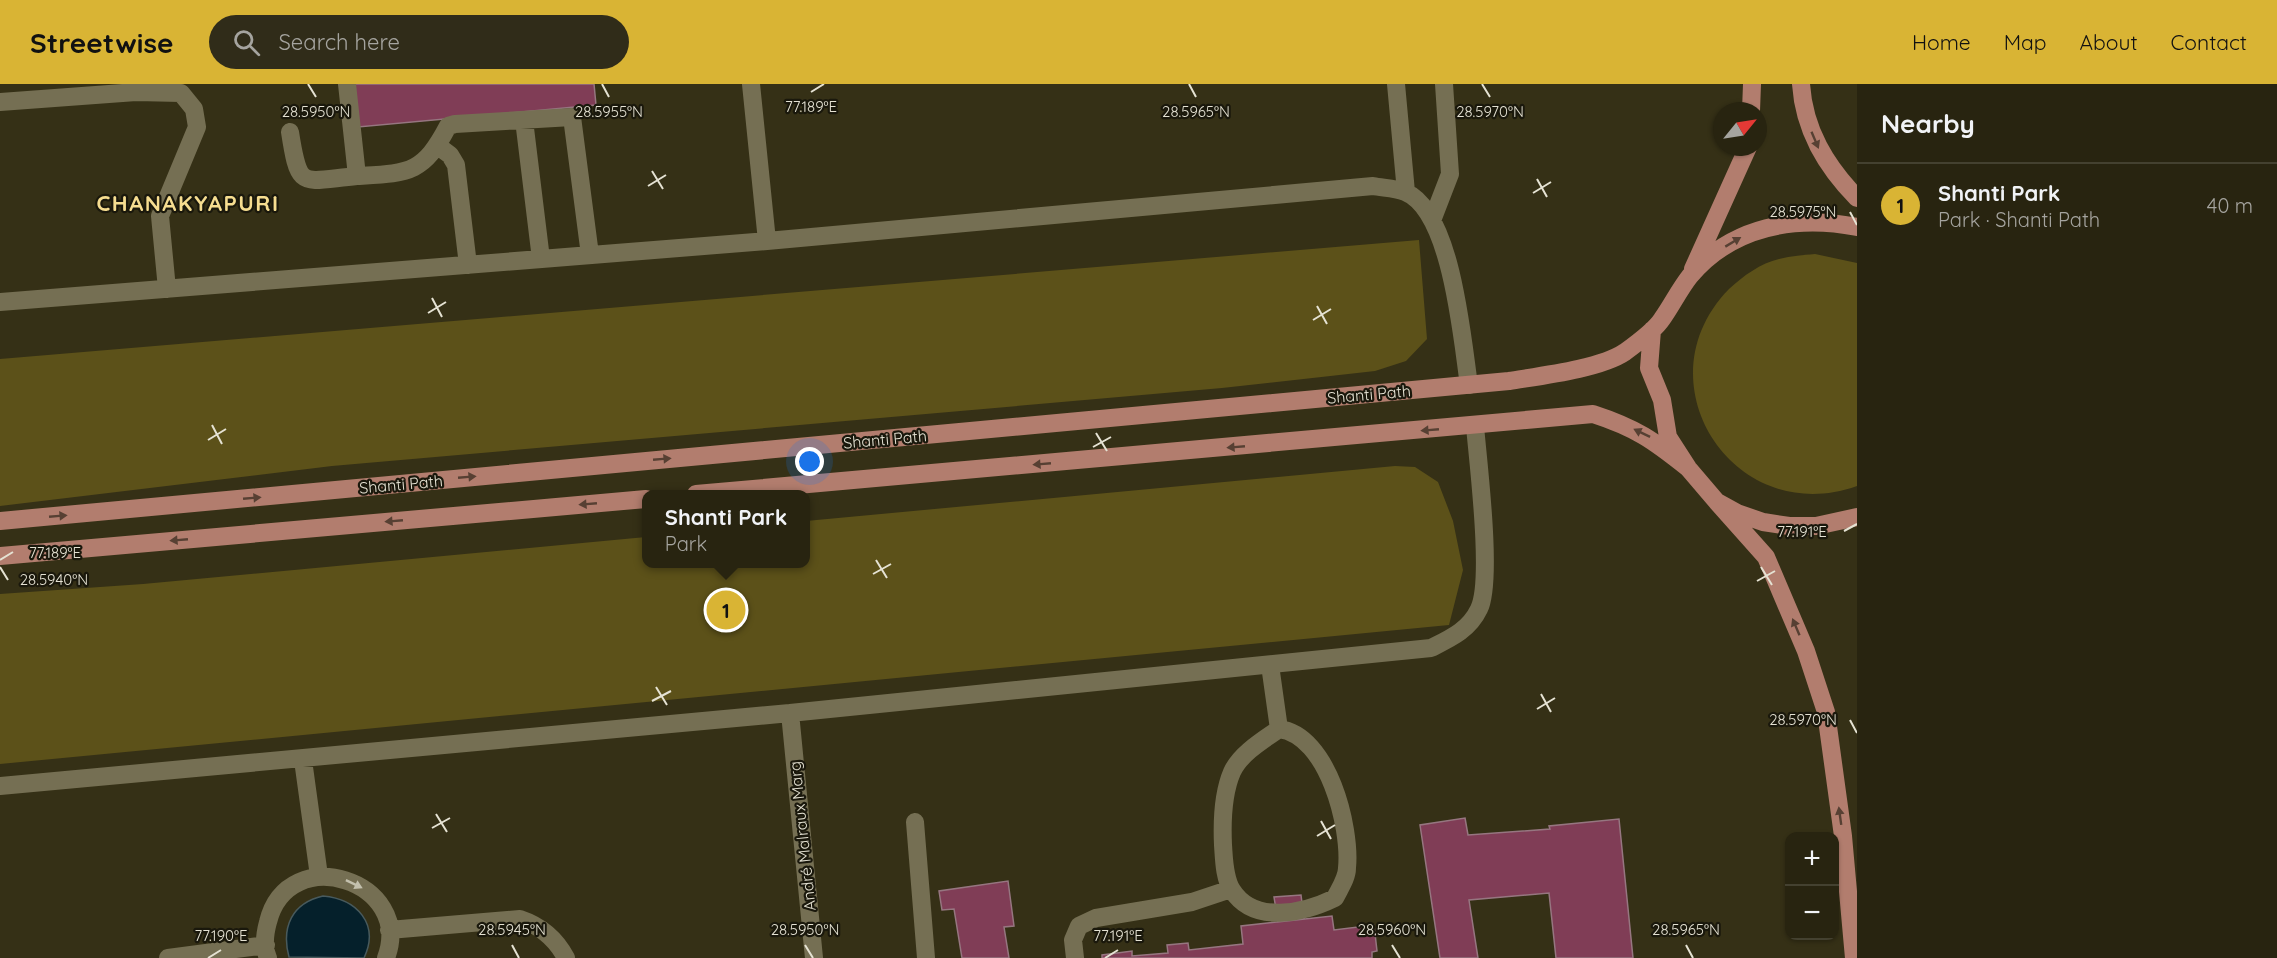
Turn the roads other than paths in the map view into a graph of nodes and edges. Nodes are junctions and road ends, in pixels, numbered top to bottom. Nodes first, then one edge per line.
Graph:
1 (347, 84) edge
2 (750, 84) edge
3 (1396, 84) edge
4 (1444, 84) edge
5 (1752, 84) edge
6 (1801, 84) edge
7 (0, 102) edge
8 (1751, 102) edge
9 (524, 120) junction
10 (290, 132) dead end
11 (438, 146) junction
12 (1744, 156) edge
13 (357, 176) junction
14 (1406, 192) junction
15 (1857, 198) edge
16 (1432, 218) junction
17 (1857, 227) edge
18 (767, 241) junction
19 (590, 255) junction
20 (541, 259) junction
21 (468, 265) junction
22 (1690, 276) junction
23 (167, 289) junction
24 (0, 302) edge
25 (1652, 330) junction
26 (1469, 385) junction
27 (1475, 426) junction
28 (1688, 468) junction
29 (752, 490) edge
30 (642, 499) edge
31 (1717, 502) junction
32 (1857, 517) edge
33 (0, 521) edge
34 (0, 556) edge
35 (1270, 664) junction
36 (790, 713) junction
37 (1279, 729) junction
38 (303, 760) junction
39 (0, 786) edge
40 (915, 822) dead end
41 (319, 876) junction
42 (1231, 889) junction
43 (389, 930) junction
44 (267, 951) edge
45 (168, 958) edge
46 (386, 958) edge
47 (566, 958) edge
48 (814, 958) edge
49 (926, 958) edge
50 (1075, 958) edge
51 (1854, 958) edge

1 - 13 street
2 - 18 street
3 - 14 street
4 - 16 street
5 - 8 main road
6 -> 15 main road
7 - 23 street
9 - 11 street
9 - 19 street
9 - 20 street
10 - 13 street
11 - 13 street
11 - 21 street
12 - 22 main road
14 - 16 street
14 - 18 street
16 - 26 street
22 -> 17 main road
18 - 19 street
19 - 20 street
20 - 21 street
21 - 23 street
22 - 25 main road
23 - 24 street
25 - 26 main road, Shanti Path
25 - 28 main road
33 -> 26 main road, Shanti Path
28 -> 27 main road
27 -> 29 main road
27 - 35 street
28 - 31 main road
30 -> 34 main road
31 - 32 main road
51 -> 31 main road
35 - 36 street
35 - 37 street
36 - 38 street
36 - 48 street, André Malraux Marg
37 - 42 street
37 - 42 street
38 - 39 street
38 - 41 street
40 - 49 street
41 -> 43 street
41 - 44 street
42 - 50 street
43 - 46 street
43 - 47 street
44 - 45 street

